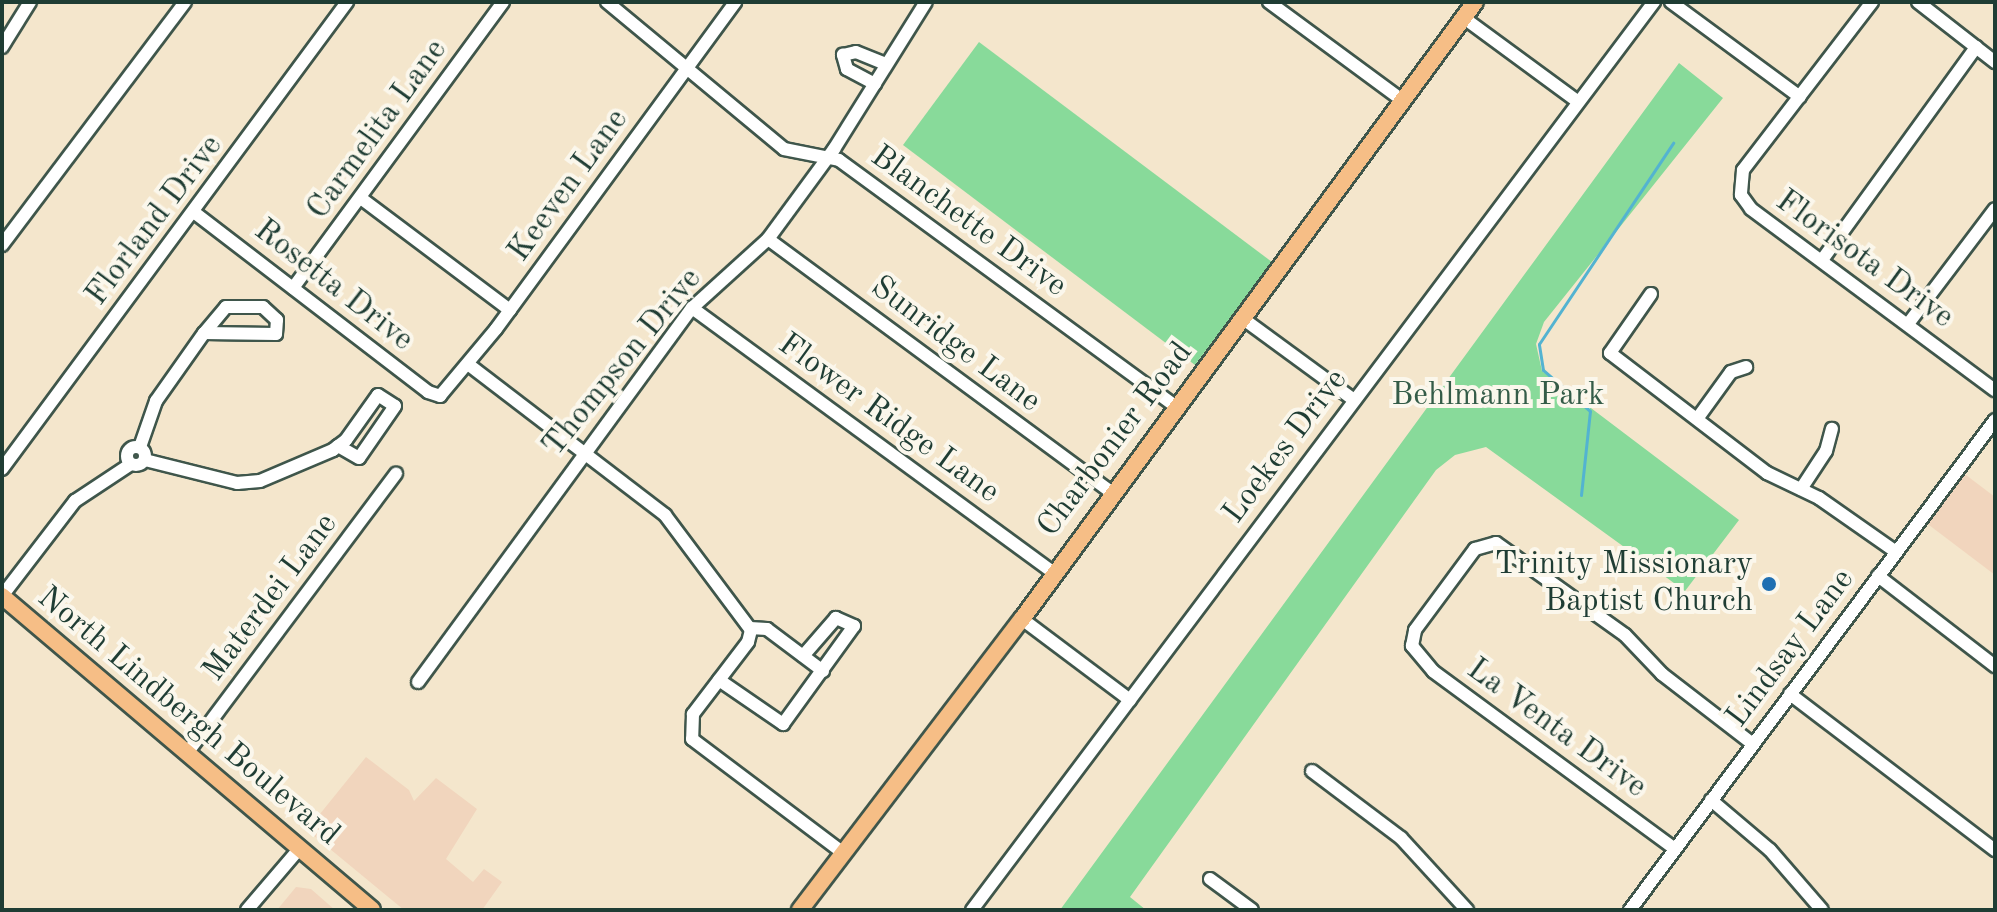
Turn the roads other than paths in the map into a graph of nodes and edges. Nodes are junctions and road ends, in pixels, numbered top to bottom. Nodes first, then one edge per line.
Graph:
1 (30, 2) edge
2 (185, 2) edge
3 (347, 2) edge
4 (503, 2) edge
5 (607, 2) edge
6 (735, 2) edge
7 (926, 2) edge
8 (1269, 2) edge
9 (1475, 2) edge
10 (1642, 2) edge
11 (1654, 2) edge
12 (1872, 2) edge
13 (1918, 2) edge
14 (1675, 4) edge
15 (1642, 16) junction
16 (1464, 18) junction
17 (2, 47) edge
18 (1976, 47) junction
19 (1995, 62) edge
20 (885, 64) junction
21 (685, 70) junction
22 (875, 84) junction
23 (1800, 97) junction
24 (1402, 100) junction
25 (1577, 101) junction
26 (826, 160) junction
27 (362, 199) junction
28 (1995, 209) edge
29 (195, 213) junction
30 (768, 239) junction
31 (2, 245) edge
32 (1822, 260) junction
33 (293, 288) junction
34 (1651, 294) dead end
35 (692, 308) junction
36 (510, 310) junction
37 (1242, 318) junction
38 (1908, 324) junction
39 (204, 333) junction
40 (469, 365) junction
41 (1746, 367) dead end
42 (1995, 390) edge
43 (440, 396) joint
44 (1354, 400) junction
45 (1176, 407) junction
46 (1697, 419) junction
47 (1995, 420) edge
48 (1832, 429) dead end
49 (338, 446) junction
50 (582, 453) junction
51 (142, 454) junction
52 (2, 469) edge
53 (396, 474) dead end
54 (1801, 489) junction
55 (1111, 492) junction
56 (1896, 552) junction
57 (1053, 572) junction
58 (1878, 576) junction
59 (2, 596) edge
60 (1022, 619) junction
61 (750, 628) junction
62 (803, 656) junction
63 (1995, 666) edge
64 (823, 671) junction
65 (719, 680) junction
66 (418, 682) dead end
67 (1790, 694) junction
68 (1130, 700) junction
69 (1753, 744) junction
70 (187, 753) junction
71 (1312, 771) dead end
72 (1711, 800) junction
73 (300, 848) junction
74 (1675, 849) junction
75 (1995, 850) edge
76 (842, 852) junction
77 (1210, 879) dead end
78 (247, 910) edge
79 (372, 910) edge
80 (800, 910) edge
81 (972, 910) edge
82 (1252, 910) edge
83 (1467, 910) edge
84 (1630, 910) edge
85 (1822, 910) edge

1 - 17 street
2 - 31 street
3 - 29 street, Florland Drive
4 - 27 street, Carmelita Lane
5 - 21 street, Blanchette Drive
6 - 21 street, Keeven Lane
7 - 20 street, Thompson Drive
8 - 24 street
9 - 16 main road, Charbonier Road
10 - 15 street
11 - 15 street, Loekes Drive
12 - 23 street, Florisota Drive
13 - 18 street
14 - 23 street
15 - 25 street, Loekes Drive
16 - 24 main road, Charbonier Road
16 - 25 street
18 - 19 street
18 - 32 street
20 - 22 street, Thompson Drive
20 - 22 street
21 - 26 street, Blanchette Drive
21 - 36 street, Keeven Lane
22 - 26 street, Thompson Drive
23 - 32 street, Florisota Drive
24 - 37 main road, Charbonier Road
25 - 44 street, Loekes Drive
26 - 30 street, Thompson Drive
26 - 45 street, Blanchette Drive
27 - 33 street, Carmelita Lane
27 - 36 street
28 - 38 street
29 - 33 street, Rosetta Drive
29 - 52 street, Florland Drive
30 - 35 street, Thompson Drive
30 - 55 street, Sunridge Lane
32 - 38 street, Florisota Drive
33 - 43 street, Rosetta Drive
34 - 46 street
35 - 50 street, Thompson Drive
35 - 57 street, Flower Ridge Lane
36 - 40 street, Keeven Lane
37 - 44 street
37 - 45 main road, Charbonier Road
38 - 42 street, Florisota Drive
39 - 39 street
39 - 51 street
40 - 43 street, Keeven Lane
40 - 50 street
41 - 46 street
44 - 68 street, Loekes Drive
45 - 55 main road, Charbonier Road
46 - 54 street
47 - 56 street, Lindsay Lane
48 - 54 street
49 - 49 street
49 - 51 street
50 - 61 street
50 - 66 street, Thompson Drive
51 - 59 street
53 - 70 street, Materdei Lane
54 - 56 street
55 - 57 main road, Charbonier Road
56 - 58 street, Lindsay Lane
57 - 60 main road, Charbonier Road
58 - 63 street
58 - 67 street, Lindsay Lane
59 - 70 main road, North Lindbergh Boulevard
60 - 68 street
60 - 76 main road, Charbonier Road
61 - 62 street
61 - 65 street
62 - 64 street
62 - 64 street
64 - 65 street
65 - 76 street
67 - 69 street, Lindsay Lane
67 - 75 street
68 - 81 street, Loekes Drive
69 - 72 street, Lindsay Lane
69 - 74 street, La Venta Drive
70 - 73 main road, North Lindbergh Boulevard
71 - 83 street
72 - 74 street, Lindsay Lane
72 - 85 street
73 - 78 street
73 - 79 main road, North Lindbergh Boulevard
74 - 84 street, Lindsay Lane
76 - 80 main road, Charbonier Road
77 - 82 street

